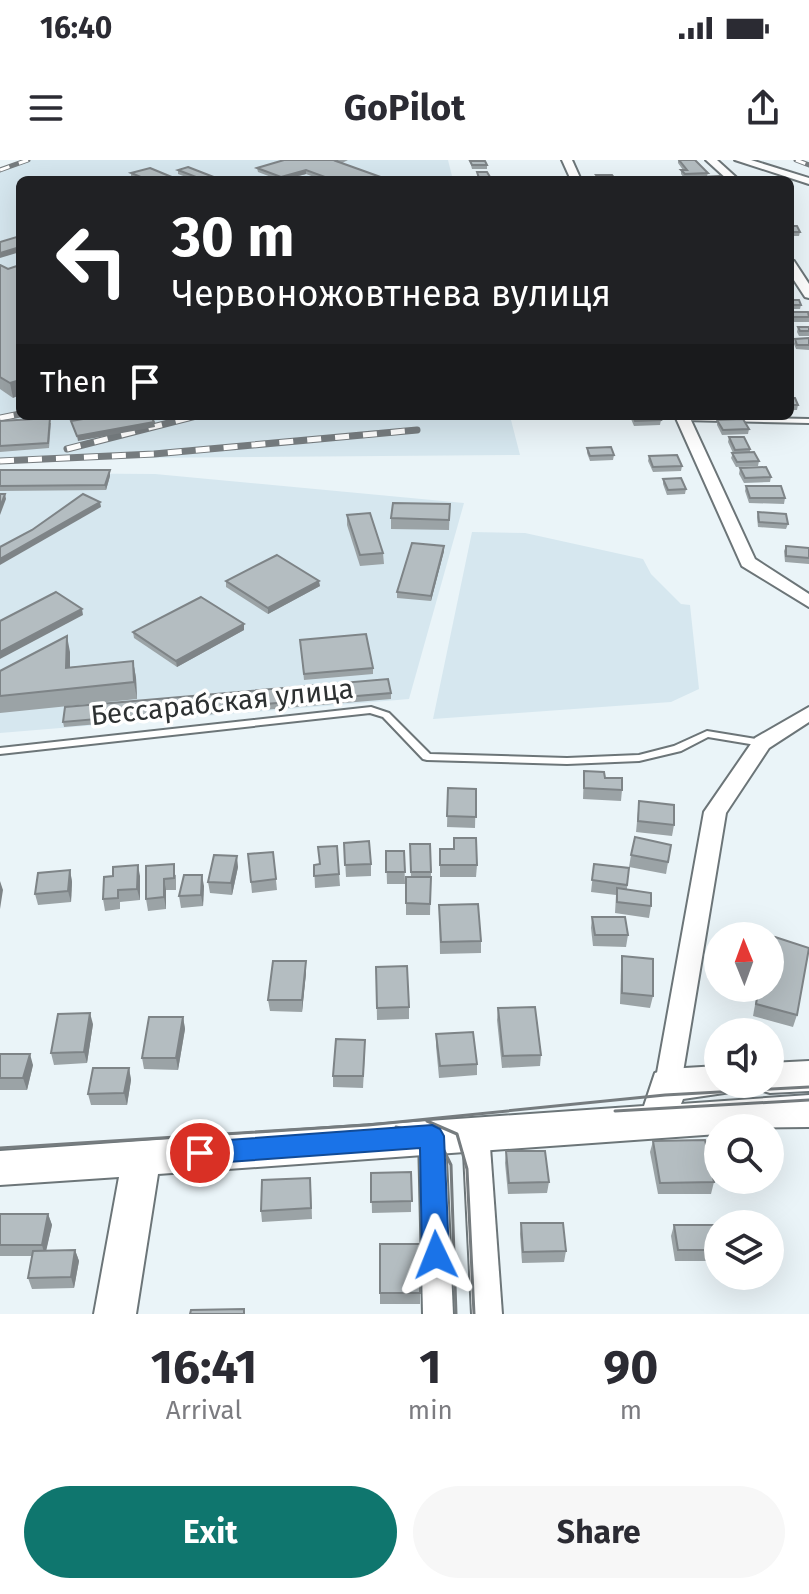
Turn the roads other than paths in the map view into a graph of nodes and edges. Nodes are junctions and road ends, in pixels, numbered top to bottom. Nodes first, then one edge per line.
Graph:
1 (711, 160) edge
2 (740, 160) edge
3 (729, 176) edge
4 (793, 176) edge
5 (794, 270) edge
6 (809, 294) edge
7 (684, 420) edge
8 (778, 420) edge
9 (809, 421) edge
10 (809, 602) edge
11 (809, 713) edge
12 (762, 743) junction
13 (0, 751) edge
14 (809, 1076) edge
15 (784, 1077) edge
16 (704, 1086) edge
17 (664, 1102) junction
18 (809, 1111) edge
19 (476, 1133) junction
20 (432, 1136) junction
21 (142, 1157) junction
22 (0, 1168) edge
23 (115, 1314) edge
24 (438, 1314) edge
25 (487, 1314) edge

1 - 3 street
2 - 4 street
5 - 6 street
7 - 10 street
8 - 9 lane
11 - 12 street
12 - 13 lane, Бессарабская улица
12 - 17 street
14 - 15 main road
16 - 17 main road
17 - 18 main road
17 - 19 main road
19 - 20 main road
19 - 25 street
20 - 21 main road
20 - 24 street
21 - 22 main road
21 - 23 main road

